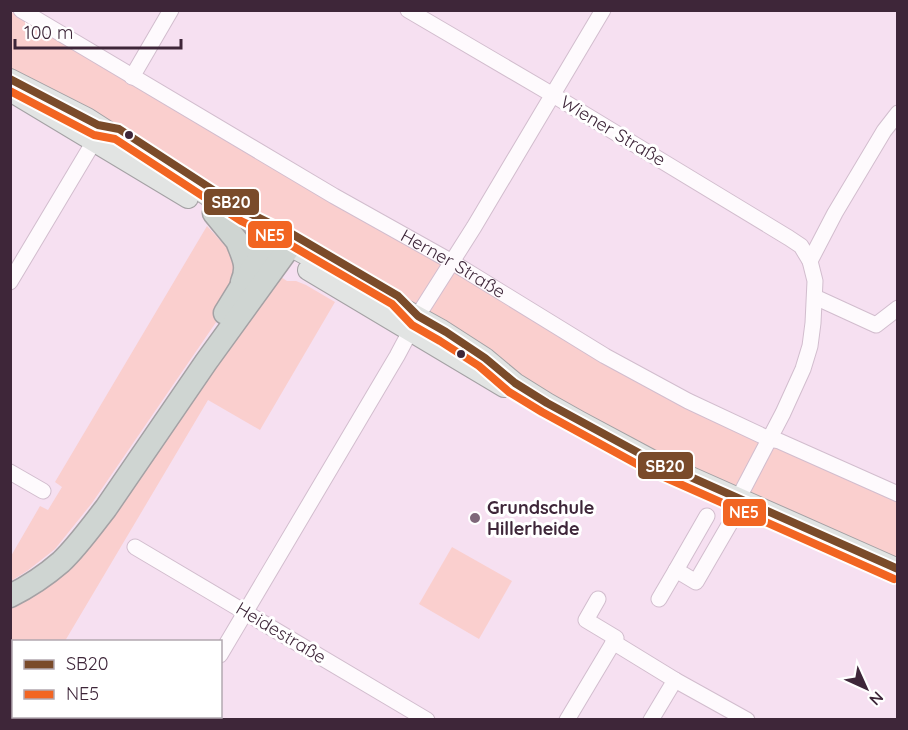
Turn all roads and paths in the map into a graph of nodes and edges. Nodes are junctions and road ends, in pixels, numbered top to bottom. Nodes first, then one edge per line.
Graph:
1 (21, 10) edge
2 (171, 10) edge
3 (408, 10) edge
4 (603, 10) edge
5 (132, 77) junction
6 (10, 79) edge
7 (10, 92) edge
8 (553, 95) junction
9 (897, 112) edge
10 (98, 135) junction
11 (214, 213) junction
12 (278, 246) junction
13 (810, 261) junction
14 (452, 262) junction
15 (10, 282) edge
16 (237, 295) junction
17 (815, 297) junction
18 (897, 308) edge
19 (415, 323) junction
20 (769, 439) junction
21 (10, 472) edge
22 (43, 491) dead end
23 (897, 494) edge
24 (740, 503) junction
25 (707, 516) dead end
26 (135, 546) dead end
27 (897, 569) edge
28 (676, 570) junction
29 (897, 578) edge
30 (10, 586) edge
31 (10, 596) edge
32 (659, 599) dead end
33 (598, 600) dead end
34 (247, 612) junction
35 (613, 642) junction
36 (222, 653) edge
37 (675, 681) junction
38 (427, 720) edge
39 (567, 720) edge
40 (651, 720) edge
41 (747, 720) edge

1 - 5 street, Herner Straße
2 - 5 street
3 - 8 street, Wiener Straße
4 - 8 street
5 - 14 street, Herner Straße
6 - 10 main road
7 - 10 main road
8 - 13 street, Wiener Straße
8 - 14 street
9 - 13 street
10 - 11 main road
10 - 12 main road
10 - 15 street
11 - 12 main road
11 - 16 highway
12 - 16 highway
12 - 19 main road
12 - 31 highway
13 - 17 street
14 - 19 street
14 - 20 street, Herner Straße
16 - 30 highway
17 - 18 street
17 - 20 street
19 - 24 main road
19 - 34 street
20 - 23 street, Herner Straße
20 - 24 street
21 - 22 street
24 - 27 main road
24 - 28 street
24 - 29 main road
25 - 28 street
26 - 34 street, Heidestraße
28 - 32 street
33 - 35 street
34 - 36 street
34 - 38 street, Heidestraße
35 - 37 street
35 - 39 street
37 - 40 street
37 - 41 street

